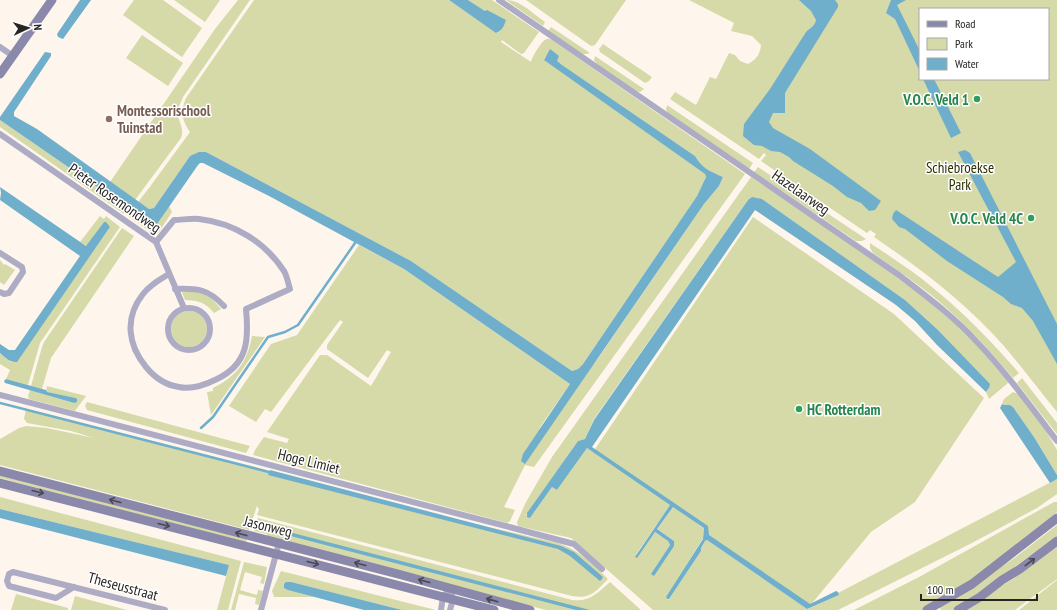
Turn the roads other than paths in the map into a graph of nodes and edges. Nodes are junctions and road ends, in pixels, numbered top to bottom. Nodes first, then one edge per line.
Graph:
1 (52, 0) edge
2 (499, 0) edge
3 (0, 47) edge
4 (12, 56) junction
5 (0, 74) edge
6 (0, 134) edge
7 (156, 242) junction
8 (0, 253) edge
9 (169, 274) junction
10 (175, 289) junction
11 (0, 292) edge
12 (224, 306) dead end
13 (184, 308) junction
14 (0, 395) edge
15 (1057, 441) edge
16 (0, 471) edge
17 (0, 483) edge
18 (1057, 519) edge
19 (1057, 541) edge
20 (279, 543) junction
21 (276, 554) junction
22 (602, 569) dead end
23 (74, 587) junction
24 (450, 588) junction
25 (443, 597) junction
26 (453, 599) junction
27 (165, 610) edge
28 (261, 610) edge
29 (441, 610) edge
30 (450, 610) edge
31 (494, 610) edge
32 (530, 610) edge
33 (927, 610) edge
34 (958, 610) edge

1 - 4 street
2 - 15 street, Hazelaarweg
3 - 4 street
4 - 5 street
6 - 7 street, Pieter Rosemondweg
7 - 9 street, Pieter Rosemondweg
7 - 9 street
8 - 11 street
9 - 10 street, Pieter Rosemondweg
10 - 12 street
10 - 13 street, Pieter Rosemondweg
13 - 13 street
14 - 22 street, Hoge Limiet
20 -> 16 street, Jasonweg
17 -> 21 street, Jasonweg
18 - 33 street
34 -> 19 street
20 - 21 street
24 -> 20 street, Jasonweg
21 -> 25 street, Jasonweg
21 - 28 street
23 - 23 street, Theseusstraat
23 - 27 street, Theseusstraat
24 - 25 street
24 - 26 street
32 -> 24 street, Jasonweg
25 - 26 street, Jasonweg
25 - 29 street
26 - 30 street
26 - 31 street, Jasonweg

